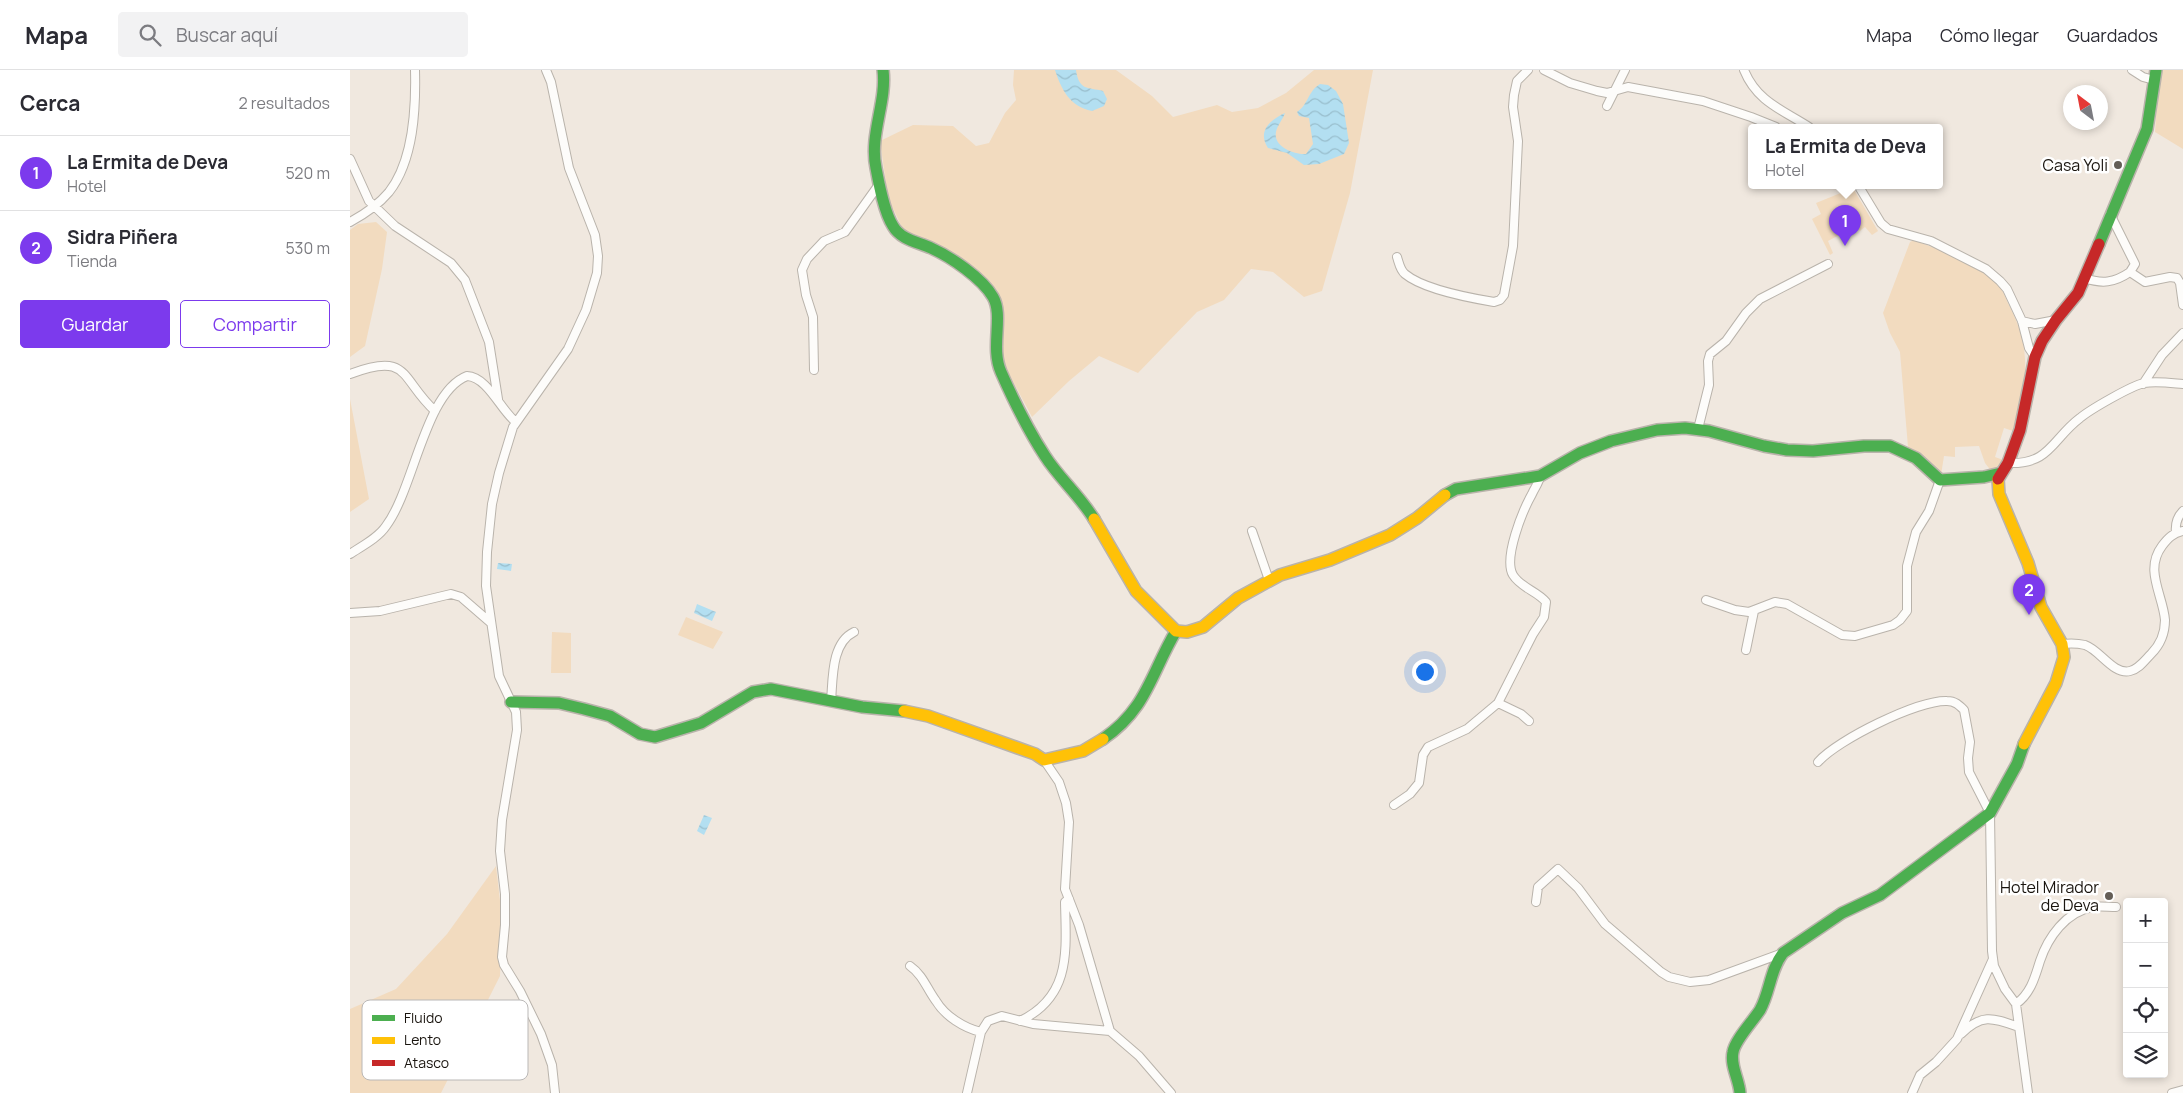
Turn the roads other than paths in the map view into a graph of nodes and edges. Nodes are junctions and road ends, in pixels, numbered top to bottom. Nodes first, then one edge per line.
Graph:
1 (415, 70) edge
2 (546, 70) edge
3 (883, 70) edge
4 (1528, 70) edge
5 (1544, 70) edge
6 (1625, 70) edge
7 (1744, 70) edge
8 (2132, 70) edge
9 (2155, 75) edge
10 (1617, 89) junction
11 (1607, 106) dead end
12 (1768, 124) edge
13 (1798, 124) edge
14 (350, 159) edge
15 (880, 183) junction
16 (1860, 189) edge
17 (373, 205) junction
18 (2110, 214) junction
19 (350, 222) edge
20 (1398, 257) dead end
21 (1828, 264) dead end
22 (2130, 272) junction
23 (2084, 278) junction
24 (2183, 305) edge
25 (2056, 320) junction
26 (2022, 321) junction
27 (2183, 333) edge
28 (2035, 357) junction
29 (814, 370) dead end
30 (350, 374) edge
31 (2142, 384) junction
32 (2183, 384) edge
33 (498, 399) junction
34 (435, 411) junction
35 (516, 422) junction
36 (1698, 429) junction
37 (2008, 463) junction
38 (2000, 473) junction
39 (1540, 476) junction
40 (1940, 480) junction
41 (2183, 510) edge
42 (1252, 531) dead end
43 (2180, 532) edge
44 (350, 554) edge
45 (1269, 580) junction
46 (1706, 600) dead end
47 (1754, 611) junction
48 (350, 613) edge
49 (491, 623) junction
50 (1176, 631) junction
51 (854, 632) dead end
52 (2062, 644) junction
53 (1746, 650) dead end
54 (830, 701) junction
55 (511, 702) junction
56 (1498, 703) junction
57 (1529, 721) dead end
58 (1044, 760) junction
59 (1818, 762) dead end
60 (1394, 805) dead end
61 (1990, 813) junction
62 (1068, 899) junction
63 (1536, 902) dead end
64 (2116, 906) dead end
65 (1783, 953) junction
66 (1993, 958) junction
67 (910, 966) dead end
68 (524, 1000) edge
69 (2016, 1004) junction
70 (528, 1008) edge
71 (1020, 1021) junction
72 (2019, 1027) junction
73 (1110, 1031) junction
74 (981, 1032) junction
75 (1956, 1039) junction
76 (2183, 1090) edge
77 (555, 1093) edge
78 (967, 1093) edge
79 (1171, 1093) edge
80 (1740, 1093) edge
81 (1912, 1093) edge
82 (2028, 1093) edge
83 (2172, 1093) edge

1 - 17 street
2 - 35 street
3 - 15 street
4 - 20 street
5 - 10 street
6 - 10 street
7 - 13 street
8 - 9 street
9 - 18 street
10 - 11 street
10 - 12 street
14 - 17 street
15 - 29 street
15 - 50 street
16 - 26 street
17 - 19 street
17 - 33 street
18 - 22 street
18 - 23 street
21 - 36 street
22 - 23 street
22 - 24 street
23 - 25 street
25 - 26 street
25 - 28 street
26 - 28 street
27 - 31 street
28 - 37 street
30 - 34 street
31 - 32 street
31 - 37 street
33 - 34 street
33 - 35 street
34 - 44 street
35 - 49 street
36 - 39 street
36 - 40 street
37 - 38 street
38 - 40 street
38 - 52 street
39 - 45 street
39 - 56 street
40 - 47 street
41 - 43 street
42 - 45 street
43 - 52 street
45 - 50 street
46 - 47 street
47 - 53 street
48 - 49 street
49 - 55 street
50 - 58 street
51 - 54 street
52 - 61 street
54 - 55 street
54 - 58 street
55 - 68 street
56 - 57 street
56 - 60 street
58 - 62 street
59 - 61 street
61 - 65 street
61 - 66 street
62 - 71 street
62 - 73 street
63 - 65 street
64 - 69 street
65 - 80 street
66 - 69 street
66 - 75 street
67 - 74 street
69 - 72 street
70 - 77 street
71 - 73 street
71 - 74 street
72 - 75 street
72 - 82 street
73 - 79 street
74 - 78 street
75 - 81 street
76 - 83 street

